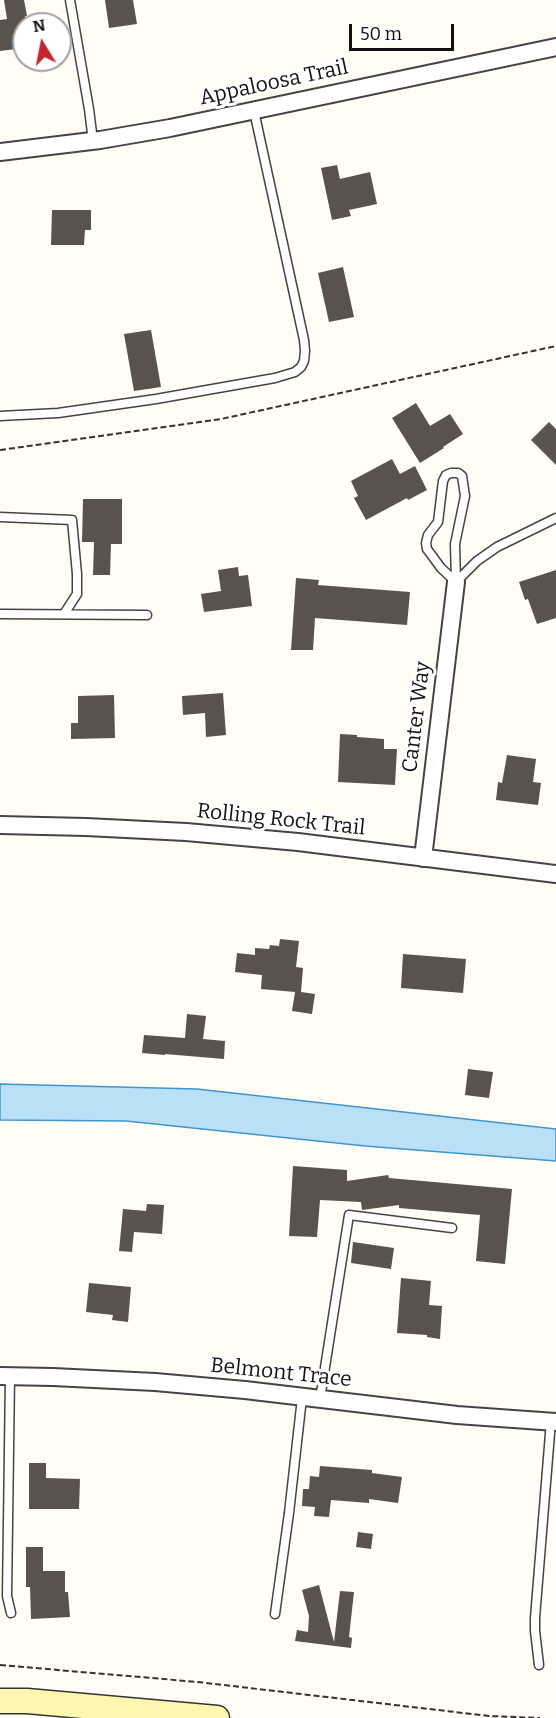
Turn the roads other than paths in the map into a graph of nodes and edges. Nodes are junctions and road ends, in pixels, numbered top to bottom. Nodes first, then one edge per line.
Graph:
1 (70, 0) edge
2 (556, 47) edge
3 (254, 111) junction
4 (93, 141) junction
5 (0, 152) edge
6 (0, 416) edge
7 (0, 517) edge
8 (556, 518) edge
9 (456, 582) junction
10 (0, 614) edge
11 (64, 615) junction
12 (147, 615) dead end
13 (0, 825) edge
14 (423, 858) junction
15 (556, 874) edge
16 (452, 1228) dead end
17 (5, 1376) edge
18 (302, 1398) junction
19 (320, 1400) junction
20 (554, 1422) edge
21 (11, 1613) dead end
22 (274, 1614) dead end
23 (539, 1665) dead end
24 (0, 1701) edge
25 (217, 1718) edge

1 - 4 lane
2 - 3 street, Appaloosa Trail
3 - 4 street, Appaloosa Trail
3 - 6 lane
4 - 5 street, Appaloosa Trail
7 - 11 lane
8 - 9 lane
9 - 9 lane
9 - 14 street, Canter Way
10 - 11 lane
11 - 12 lane
13 - 14 street, Rolling Rock Trail
14 - 15 street, Rolling Rock Trail
16 - 19 lane
17 - 18 street, Belmont Trace
17 - 21 lane
18 - 19 street, Belmont Trace
18 - 22 lane
19 - 20 street, Belmont Trace
20 - 23 lane
24 - 25 street

